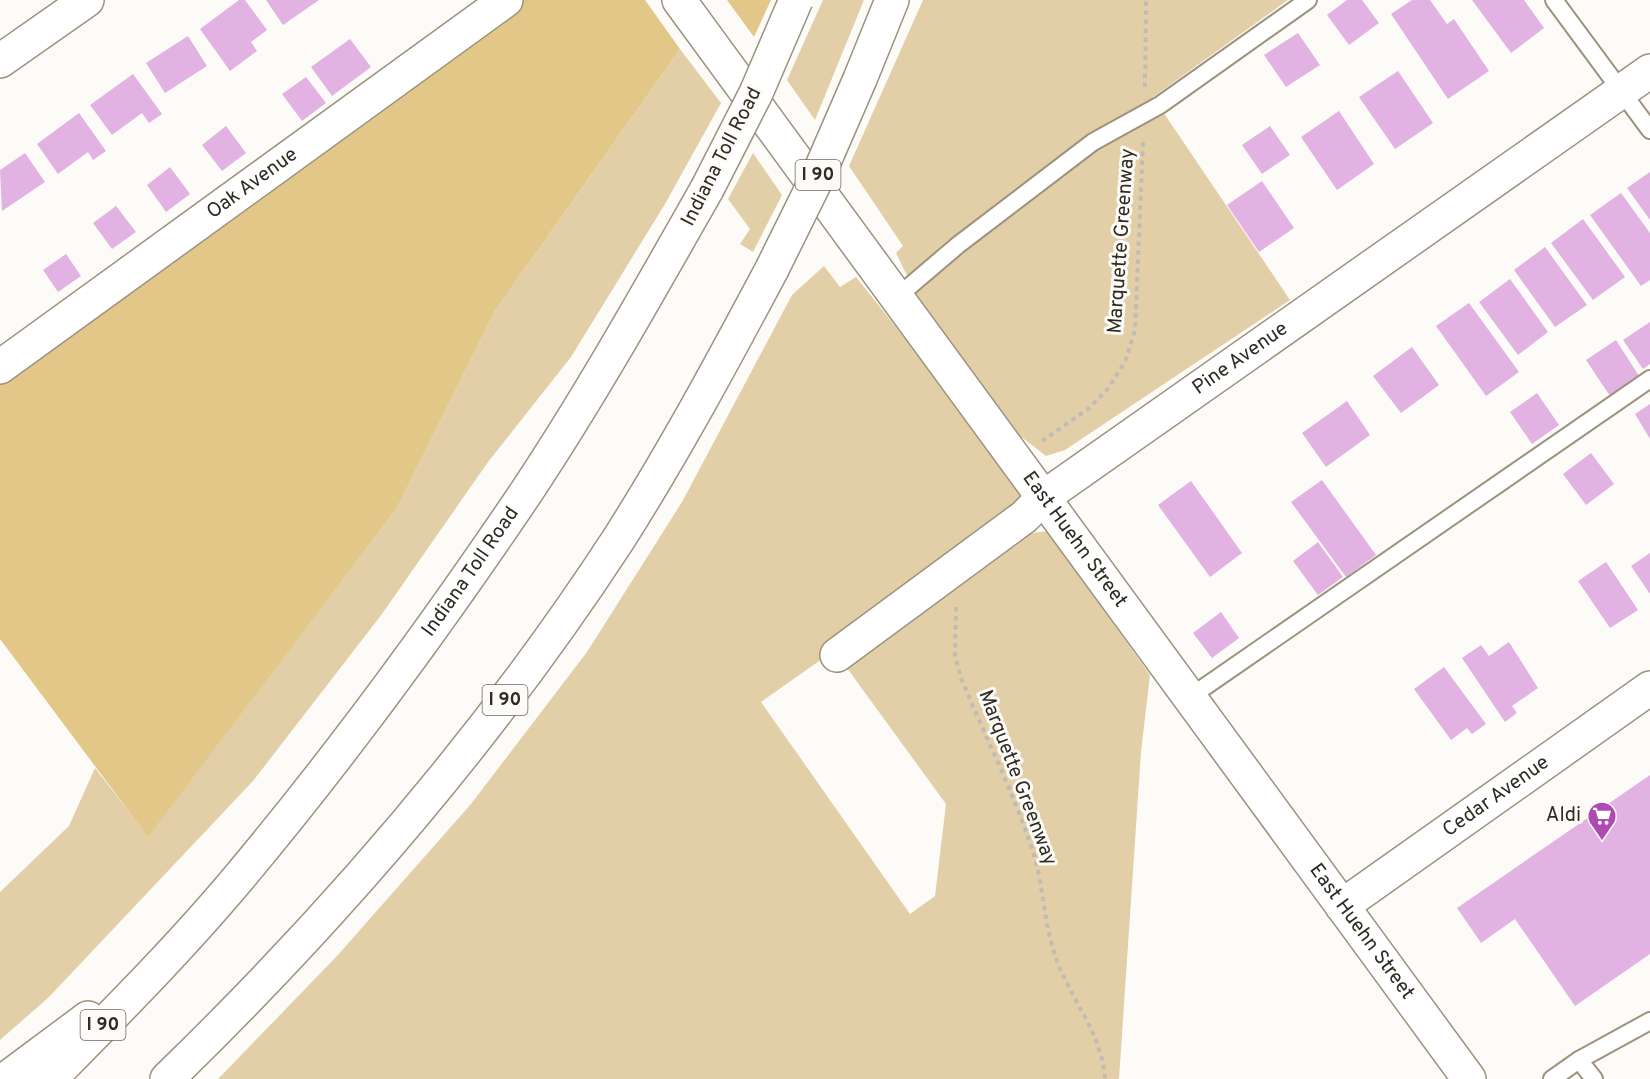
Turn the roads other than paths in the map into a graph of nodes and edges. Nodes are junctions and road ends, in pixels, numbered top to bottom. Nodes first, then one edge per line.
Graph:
1 (87, 0) edge
2 (506, 0) edge
3 (679, 0) edge
4 (796, 0) edge
5 (892, 0) edge
6 (1308, 0) edge
7 (1554, 0) edge
8 (0, 61) edge
9 (1650, 71) edge
10 (1622, 91) junction
11 (1650, 130) edge
12 (897, 297) junction
13 (0, 367) edge
14 (1650, 379) edge
15 (1044, 498) junction
16 (837, 655) dead end
17 (1650, 688) edge
18 (1190, 697) junction
19 (1342, 906) junction
20 (156, 970) junction
21 (1650, 1021) edge
22 (1579, 1060) junction
23 (6, 1079) edge
24 (50, 1079) edge
25 (167, 1079) edge
26 (1469, 1079) edge
27 (1552, 1079) edge
28 (1594, 1079) edge

1 - 8 main road
2 - 13 main road, Oak Avenue
3 - 12 main road, East Huehn Street
4 - 20 main road, Indiana Toll Road / I 90, bridge
5 - 25 main road, I 90, bridge
6 - 12 lane
7 - 10 lane
9 - 10 main road, Pine Avenue
10 - 11 lane
10 - 15 main road, Pine Avenue
12 - 15 main road, East Huehn Street
14 - 18 lane
15 - 16 main road, Pine Avenue
15 - 18 main road, East Huehn Street
17 - 19 main road, Cedar Avenue
18 - 19 main road, East Huehn Street
19 - 26 main road, East Huehn Street
20 - 23 main road
20 - 24 main road, Indiana Toll Road / I 90
21 - 22 lane
22 - 27 lane
22 - 28 lane

